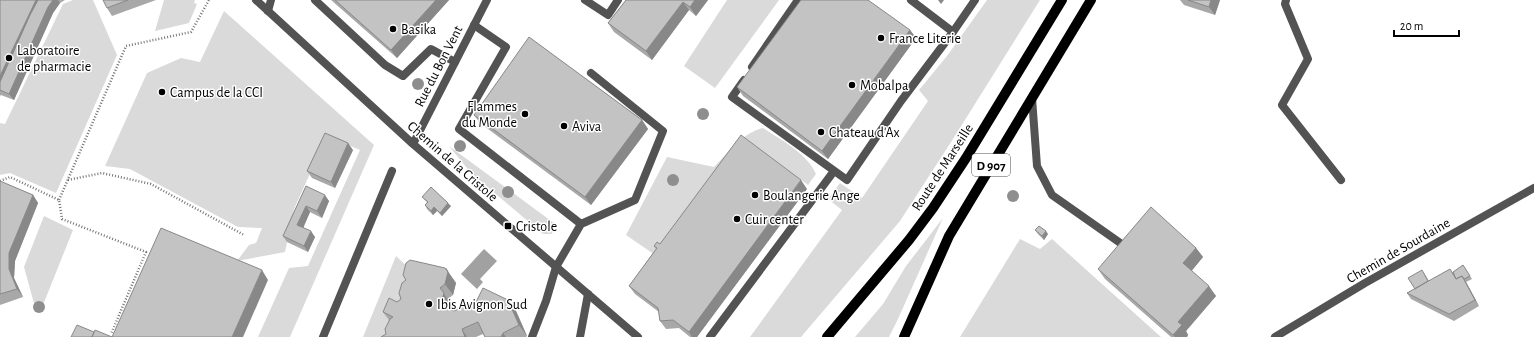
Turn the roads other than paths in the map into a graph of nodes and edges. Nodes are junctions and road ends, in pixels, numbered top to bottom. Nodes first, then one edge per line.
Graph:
1 (256, 0) edge
2 (271, 0) edge
3 (315, 0) edge
4 (487, 0) edge
5 (585, 0) edge
6 (618, 0) edge
7 (798, 0) edge
8 (911, 0) edge
9 (975, 0) edge
10 (1062, 0) edge
11 (1091, 0) edge
12 (1286, 0) edge
13 (268, 11) junction
14 (474, 25) junction
15 (953, 32) junction
16 (455, 62) junction
17 (591, 73) dead end
18 (1032, 98) junction
19 (413, 144) junction
20 (392, 171) dead end
21 (834, 171) junction
22 (1341, 180) dead end
23 (1534, 188) edge
24 (581, 224) junction
25 (1126, 246) edge
26 (556, 267) junction
27 (588, 294) junction
28 (323, 337) edge
29 (532, 337) edge
30 (580, 337) edge
31 (638, 337) edge
32 (710, 337) edge
33 (827, 337) edge
34 (904, 337) edge
35 (1275, 337) edge

1 - 13 street, Chemin de la Cristole
2 - 13 street
3 - 16 street
4 - 14 street, Rue du Bon Vent
5 - 6 street
7 - 21 street
8 - 15 street
9 - 15 street
10 - 33 main road, Route de Marseille / D 907
11 - 18 main road, D 907
12 - 22 street
13 - 19 street, Chemin de la Cristole
14 - 16 street, Rue du Bon Vent
14 - 24 street
15 - 21 street
16 - 19 street, Rue du Bon Vent
17 - 24 street
18 - 25 street
18 - 34 main road, D 907
19 - 26 street, Chemin de la Cristole
20 - 28 street
21 - 32 street
23 - 35 street, Chemin de Sourdaine
24 - 26 street
26 - 27 street, Chemin de la Cristole
26 - 29 street
27 - 30 street
27 - 31 street, Chemin de la Cristole

